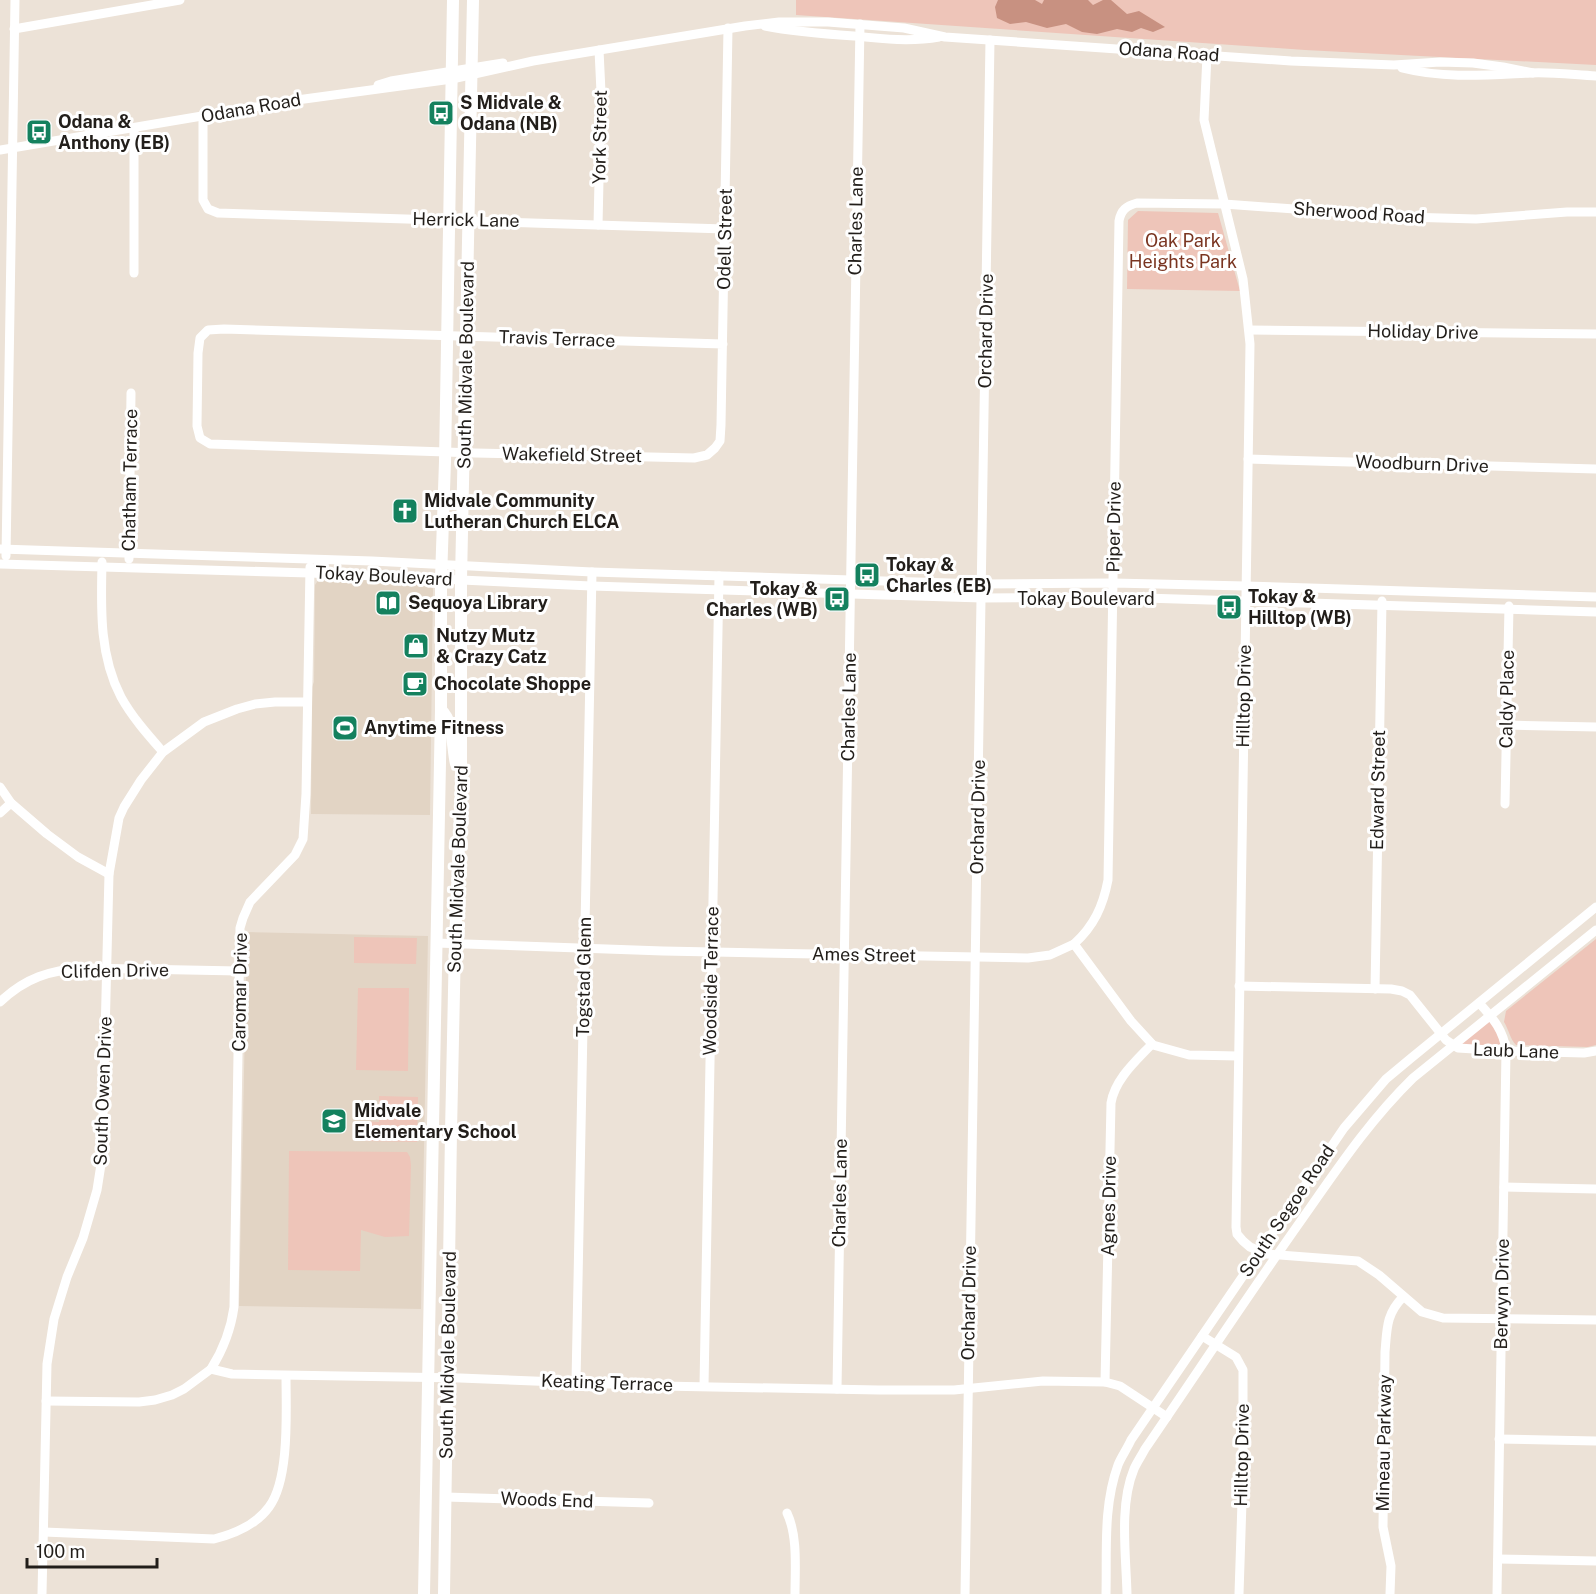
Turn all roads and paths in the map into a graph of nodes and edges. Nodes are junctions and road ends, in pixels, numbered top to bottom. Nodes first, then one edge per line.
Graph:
1 (15, 0) edge
2 (180, 0) edge
3 (453, 0) edge
4 (473, 0) edge
5 (860, 24) junction
6 (760, 25) junction
7 (728, 28) junction
8 (14, 29) junction
9 (860, 37) junction
10 (945, 37) junction
11 (990, 40) junction
12 (599, 50) junction
13 (1207, 55) junction
14 (471, 71) junction
15 (452, 75) junction
16 (1596, 76) edge
17 (203, 116) junction
18 (134, 129) junction
19 (12, 148) junction
20 (0, 150) edge
21 (1224, 204) junction
22 (1124, 208) joint
23 (1596, 212) edge
24 (449, 220) junction
25 (469, 221) junction
26 (598, 225) junction
27 (725, 229) junction
28 (134, 273) dead end
29 (1250, 330) junction
30 (1596, 334) edge
31 (447, 336) junction
32 (466, 336) junction
33 (723, 344) junction
34 (131, 393) dead end
35 (210, 444) joint
36 (715, 448) joint
37 (445, 452) junction
38 (464, 453) junction
39 (1248, 459) junction
40 (1596, 469) edge
41 (3, 549) edge
42 (102, 554) junction
43 (129, 554) junction
44 (310, 559) junction
45 (3, 564) edge
46 (442, 565) junction
47 (462, 566) junction
48 (102, 567) junction
49 (128, 568) junction
50 (592, 572) junction
51 (310, 573) junction
52 (719, 576) junction
53 (441, 579) junction
54 (461, 580) junction
55 (850, 580) junction
56 (982, 584) junction
57 (1113, 584) junction
58 (591, 586) junction
59 (1246, 586) junction
60 (719, 590) junction
61 (1382, 591) junction
62 (850, 594) junction
63 (1509, 595) junction
64 (1113, 597) junction
65 (1596, 597) edge
66 (982, 598) junction
67 (1246, 602) junction
68 (1382, 605) junction
69 (1508, 609) junction
70 (1596, 612) edge
71 (307, 702) junction
72 (441, 710) junction
73 (1507, 725) junction
74 (1596, 727) edge
75 (163, 752) junction
76 (0, 787) edge
77 (461, 791) junction
78 (11, 803) junction
79 (1505, 804) dead end
80 (0, 813) edge
81 (109, 874) junction
82 (1596, 907) edge
83 (1596, 930) edge
84 (436, 943) junction
85 (455, 944) junction
86 (1074, 944) junction
87 (585, 948) junction
88 (711, 952) junction
89 (844, 954) junction
90 (976, 957) junction
91 (107, 969) junction
92 (239, 971) junction
93 (1239, 986) junction
94 (1375, 989) junction
95 (0, 1002) edge
96 (1479, 1003) junction
97 (1491, 1016) junction
98 (1442, 1034) junction
99 (1152, 1044) junction
100 (1453, 1046) junction
101 (1506, 1051) junction
102 (1596, 1052) edge
103 (1238, 1056) junction
104 (1504, 1187) junction
105 (1596, 1188) edge
106 (1268, 1254) junction
107 (1403, 1297) junction
108 (1501, 1318) junction
109 (1596, 1320) edge
110 (1202, 1336) junction
111 (1216, 1346) junction
112 (211, 1369) junction
113 (286, 1376) junction
114 (428, 1377) junction
115 (447, 1378) junction
116 (576, 1382) junction
117 (1105, 1382) junction
118 (704, 1386) junction
119 (837, 1389) junction
120 (968, 1389) junction
121 (46, 1401) junction
122 (1153, 1408) junction
123 (1167, 1417) junction
124 (1499, 1439) junction
125 (1596, 1441) edge
126 (446, 1497) junction
127 (649, 1503) dead end
128 (787, 1513) dead end
129 (44, 1532) junction
130 (1498, 1559) junction
131 (1596, 1561) edge
132 (42, 1594) edge
133 (424, 1594) edge
134 (444, 1594) edge
135 (795, 1594) edge
136 (965, 1594) edge
137 (1106, 1594) edge
138 (1127, 1594) edge
139 (1239, 1594) edge
140 (1390, 1594) edge
141 (1497, 1594) edge

1 - 8 street
2 - 8 street
3 - 15 main road, South Midvale Boulevard
4 - 14 main road, South Midvale Boulevard
5 - 6 street, Odana Road
5 - 9 street, Charles Lane
5 - 10 street, Odana Road
6 - 7 street, Odana Road
6 - 9 street, Odana Road
7 - 12 street, Odana Road
7 - 27 street, Odell Street
8 - 19 street
9 - 10 street, Odana Road
9 - 55 street, Charles Lane
10 - 11 street, Odana Road
11 - 13 street, Odana Road
11 - 56 street, Orchard Drive
12 - 14 street, Odana Road
12 - 26 street, York Street
13 - 16 street, Odana Road
13 - 21 street, Hilltop Drive
14 - 15 street, Odana Road
14 - 25 main road, South Midvale Boulevard
15 - 17 street, Odana Road
15 - 24 main road, South Midvale Boulevard
17 - 18 street, Odana Road
17 - 24 street, Herrick Lane
18 - 19 street, Odana Road
18 - 28 street
19 - 20 street, Odana Road
19 - 41 street
21 - 22 street, Sherwood Road
21 - 23 street, Sherwood Road
21 - 29 street, Hilltop Drive
22 - 57 street, Piper Drive
24 - 25 street, Herrick Lane
24 - 31 main road, South Midvale Boulevard
25 - 26 street, Herrick Lane
25 - 32 main road, South Midvale Boulevard
26 - 27 street, Herrick Lane
27 - 33 street, Odell Street
29 - 30 street, Holiday Drive
29 - 39 street, Hilltop Drive
31 - 32 street, Travis Terrace
31 - 35 street, Travis Terrace
31 - 37 main road, South Midvale Boulevard
32 - 33 street, Travis Terrace
32 - 38 main road, South Midvale Boulevard
33 - 36 street, Odell Street
34 - 43 street, Chatham Terrace
35 - 37 street, Wakefield Street
36 - 38 street, Wakefield Street
37 - 38 street, Wakefield Street
37 - 46 main road, South Midvale Boulevard
38 - 47 main road, South Midvale Boulevard
39 - 40 street, Woodburn Drive
39 - 59 street, Hilltop Drive
41 - 42 street, Tokay Boulevard
41 - 45 street
42 - 43 street, Tokay Boulevard
42 - 48 street, Chatham Terrace
43 - 44 street, Tokay Boulevard
43 - 49 street, Chatham Terrace
44 - 46 street, Tokay Boulevard
44 - 51 street, Caromar Drive
45 - 48 street, Tokay Boulevard
46 - 47 street, Tokay Boulevard
46 - 53 main road, South Midvale Boulevard
47 - 50 street, Tokay Boulevard
47 - 54 main road, South Midvale Boulevard
48 - 49 street, Tokay Boulevard
48 - 75 street, Chatham Terrace
49 - 51 street, Tokay Boulevard
50 - 52 street, Tokay Boulevard
50 - 58 street, Togstad Glenn
51 - 53 street, Tokay Boulevard
51 - 71 street, Caromar Drive
52 - 55 street, Tokay Boulevard
52 - 60 street, Woodside Terrace
53 - 54 street, Tokay Boulevard
53 - 72 main road, South Midvale Boulevard
54 - 58 street, Tokay Boulevard
54 - 77 main road, South Midvale Boulevard
55 - 56 street, Tokay Boulevard
55 - 62 street, Charles Lane
56 - 57 street, Tokay Boulevard
56 - 66 street, Orchard Drive
57 - 59 street, Tokay Boulevard
57 - 64 street, Piper Drive
58 - 60 street, Tokay Boulevard
58 - 87 street, Togstad Glenn
59 - 61 street, Tokay Boulevard
59 - 67 street, Hilltop Drive
60 - 62 street, Tokay Boulevard
60 - 88 street, Woodside Terrace
61 - 63 street, Tokay Boulevard
61 - 68 street, Edward Street
62 - 66 street, Tokay Boulevard
62 - 89 street, Charles Lane
63 - 65 street, Tokay Boulevard
63 - 69 street, Caldy Place
64 - 66 street, Tokay Boulevard
64 - 67 street, Tokay Boulevard
64 - 86 street, Piper Drive
66 - 90 street, Orchard Drive
67 - 68 street, Tokay Boulevard
67 - 93 street, Hilltop Drive
68 - 69 street, Tokay Boulevard
68 - 94 street, Edward Street
69 - 70 street, Tokay Boulevard
69 - 73 street, Caldy Place
71 - 75 street, South Owen Drive
71 - 92 street, Caromar Drive
72 - 77 main road
72 - 84 main road, South Midvale Boulevard
73 - 74 street
73 - 79 street, Caldy Place
75 - 81 street, South Owen Drive
76 - 78 street
77 - 85 main road, South Midvale Boulevard
78 - 80 street
78 - 81 street
81 - 91 street, South Owen Drive
82 - 96 street, South Segoe Road
83 - 97 street, South Segoe Road
84 - 85 street, Ames Street
84 - 114 main road, South Midvale Boulevard
85 - 87 street, Ames Street
85 - 115 main road, South Midvale Boulevard
86 - 90 street, Ames Street
86 - 99 street
87 - 88 street, Ames Street
87 - 116 street, Togstad Glenn
88 - 89 street, Ames Street
88 - 118 street, Woodside Terrace
89 - 90 street, Ames Street
89 - 119 street, Charles Lane
90 - 120 street, Orchard Drive
91 - 92 street, Clifden Drive
91 - 95 street, Clifden Drive
91 - 121 street, South Owen Drive
92 - 112 street, Caromar Drive
93 - 94 street, Laub Lane
93 - 103 street, Hilltop Drive
94 - 98 street, Laub Lane
96 - 97 street, Berwyn Drive
96 - 98 street, South Segoe Road
97 - 100 street, South Segoe Road
97 - 101 street, Berwyn Drive
98 - 100 street, Laub Lane
98 - 106 street, South Segoe Road
99 - 103 street
99 - 117 street, Agnes Drive
100 - 101 street, Laub Lane
100 - 106 street, South Segoe Road
101 - 102 street, Laub Lane
101 - 104 street, Berwyn Drive
103 - 106 street, Hilltop Drive
104 - 105 street
104 - 108 street, Berwyn Drive
106 - 107 street
106 - 110 street, South Segoe Road
106 - 111 street, South Segoe Road
107 - 108 street
107 - 140 street, Mineau Parkway
108 - 109 street
108 - 124 street, Berwyn Drive
110 - 111 street, Hilltop Drive
110 - 122 street, South Segoe Road
111 - 123 street, South Segoe Road
111 - 139 street, Hilltop Drive
112 - 113 street, Keating Terrace
112 - 121 street
113 - 114 street, Keating Terrace
113 - 129 street
114 - 115 street, Keating Terrace
114 - 133 main road, South Midvale Boulevard
115 - 116 street, Keating Terrace
115 - 126 main road, South Midvale Boulevard
116 - 118 street, Keating Terrace
117 - 120 street, Keating Terrace
117 - 122 street, Keating Terrace
118 - 119 street, Keating Terrace
119 - 120 street, Keating Terrace
120 - 136 street, Orchard Drive
121 - 129 street, South Owen Drive
122 - 123 street, Keating Terrace
122 - 137 street, South Segoe Road
123 - 138 street, South Segoe Road
124 - 125 street
124 - 130 street, Berwyn Drive
126 - 127 street, Woods End
126 - 134 main road, South Midvale Boulevard
128 - 135 street
129 - 132 street, South Owen Drive
130 - 131 street
130 - 141 street, Berwyn Drive

